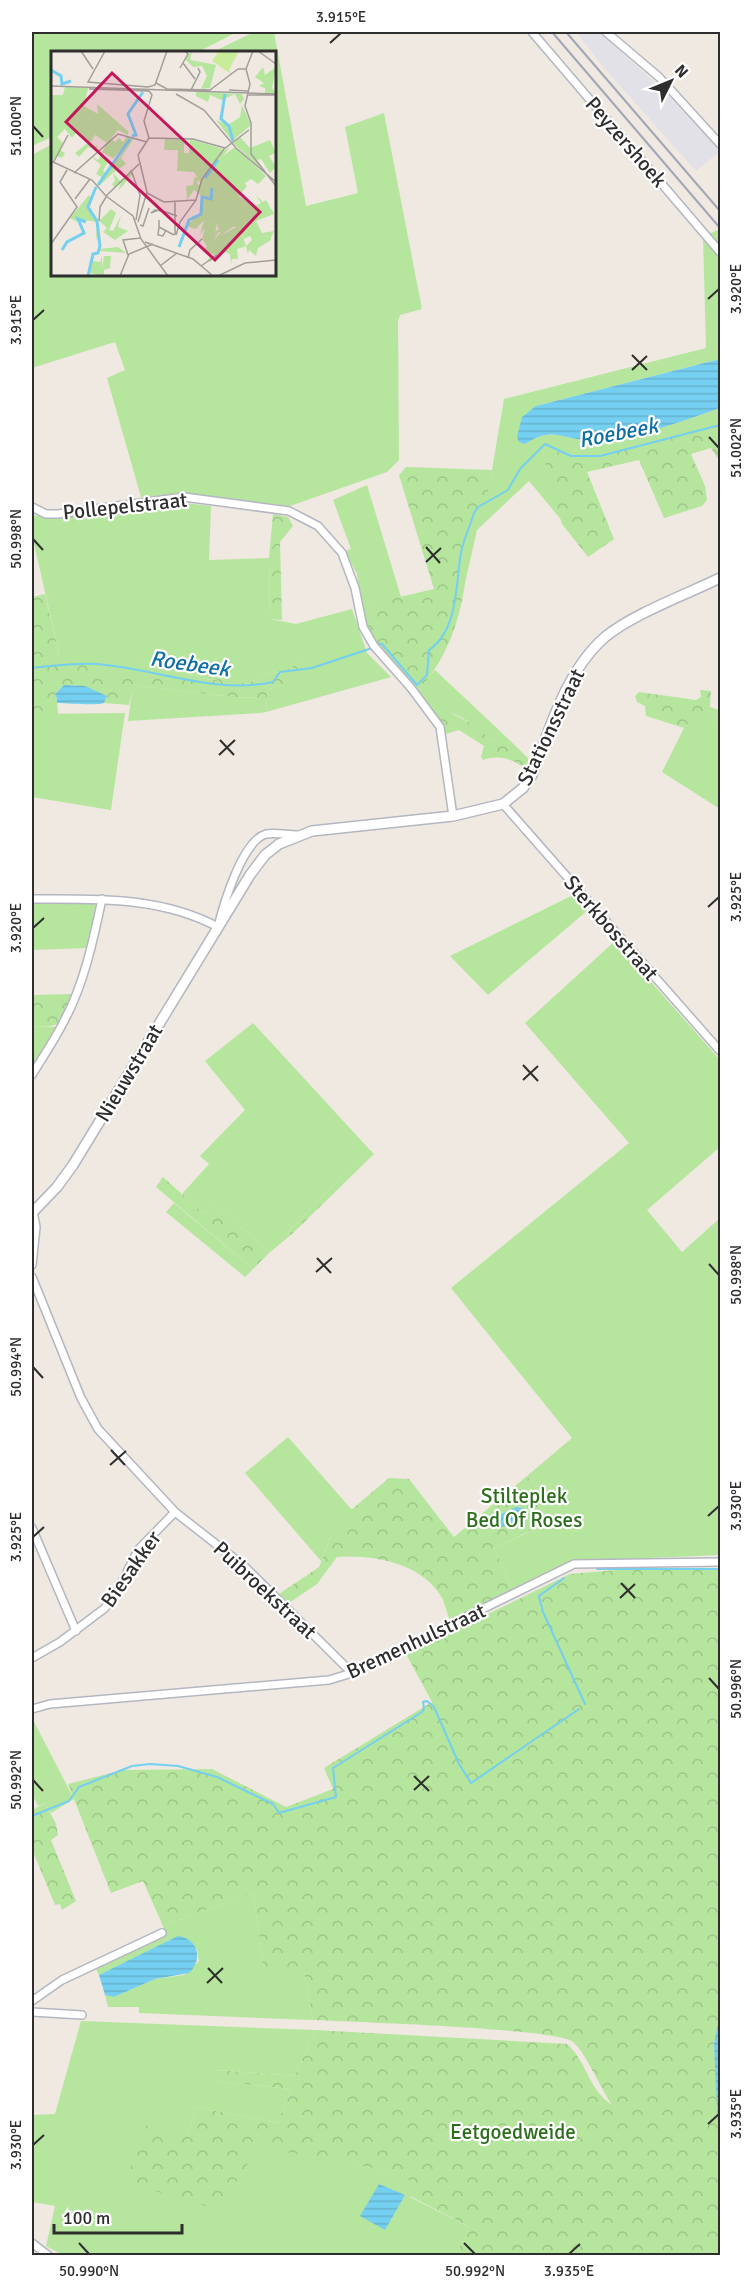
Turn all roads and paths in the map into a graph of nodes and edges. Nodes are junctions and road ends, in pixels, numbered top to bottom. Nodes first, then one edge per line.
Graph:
1 (532, 32) edge
2 (606, 32) edge
3 (720, 144) edge
4 (720, 252) edge
5 (32, 507) edge
6 (720, 578) edge
7 (504, 804) junction
8 (453, 816) junction
9 (299, 835) junction
10 (32, 899) edge
11 (102, 899) junction
12 (218, 927) junction
13 (720, 1051) edge
14 (32, 1075) edge
15 (32, 1213) edge
16 (32, 1265) edge
17 (32, 1277) edge
18 (175, 1512) junction
19 (32, 1528) edge
20 (720, 1562) edge
21 (76, 1631) junction
22 (32, 1658) edge
23 (352, 1673) junction
24 (32, 1709) edge
25 (162, 1933) dead end
26 (32, 2001) edge
27 (32, 2012) edge
28 (82, 2015) dead end
29 (32, 2243) edge
30 (49, 2256) edge

1 - 4 street, Peyzershoek
2 - 3 street
5 - 8 street, Pollepelstraat
6 - 7 street, Stationsstraat
7 - 8 street, Nieuwstraat
7 - 13 street, Sterkbosstraat
8 - 9 street, Nieuwstraat
9 - 12 street, Nieuwstraat
9 - 12 street, Nieuwstraat
10 - 11 street
11 - 12 street
11 - 14 street
12 - 15 street, Nieuwstraat
15 - 16 street
17 - 18 street, Biesakker
18 - 21 street, Biesakker
18 - 23 street, Puibroekstraat
19 - 21 street
20 - 23 street, Bremenhulstraat
21 - 22 street, Biesakker
23 - 24 street, Bremenhulstraat
25 - 26 street
27 - 28 street
29 - 30 street

